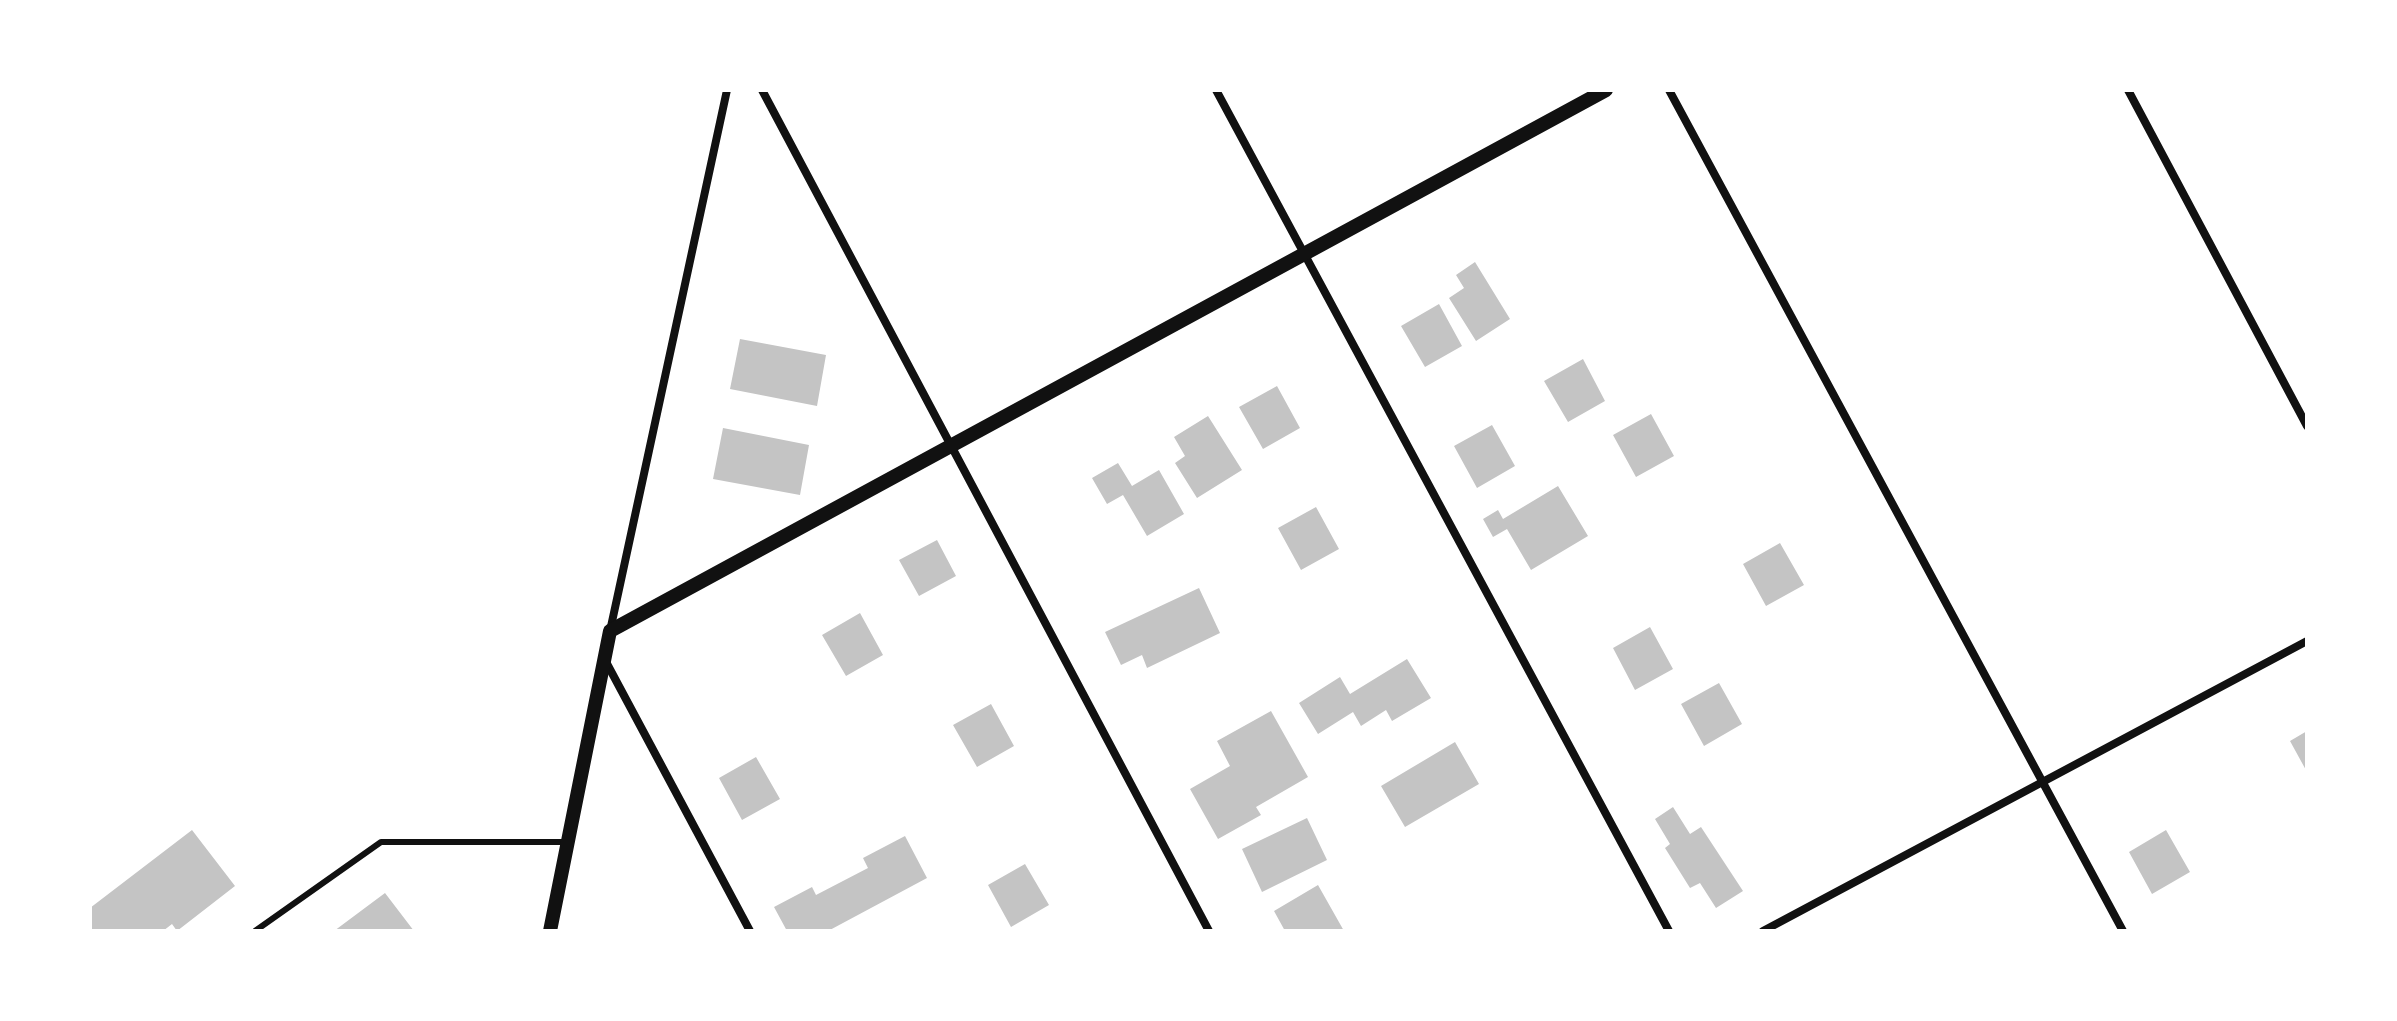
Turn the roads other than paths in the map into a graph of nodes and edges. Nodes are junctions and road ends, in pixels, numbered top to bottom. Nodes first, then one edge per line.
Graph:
1 (727, 90) edge
2 (762, 90) edge
3 (1216, 90) edge
4 (1606, 90) edge
5 (1669, 90) edge
6 (2128, 90) edge
7 (1303, 254) junction
8 (2307, 426) edge
9 (951, 446) junction
10 (610, 631) junction
11 (2307, 641) edge
12 (604, 659) junction
13 (2042, 781) junction
14 (567, 842) junction
15 (255, 931) edge
16 (550, 931) edge
17 (750, 931) edge
18 (1209, 931) edge
19 (1669, 931) edge
20 (1763, 931) edge
21 (2123, 931) edge

1 - 10 street
2 - 9 street
3 - 7 street
4 - 7 street
5 - 13 street
6 - 8 street
7 - 9 street
7 - 19 street
9 - 10 street
9 - 18 street
10 - 12 street
11 - 13 street
12 - 14 street
12 - 17 street
13 - 20 street
13 - 21 street
14 - 15 lane
14 - 16 street

